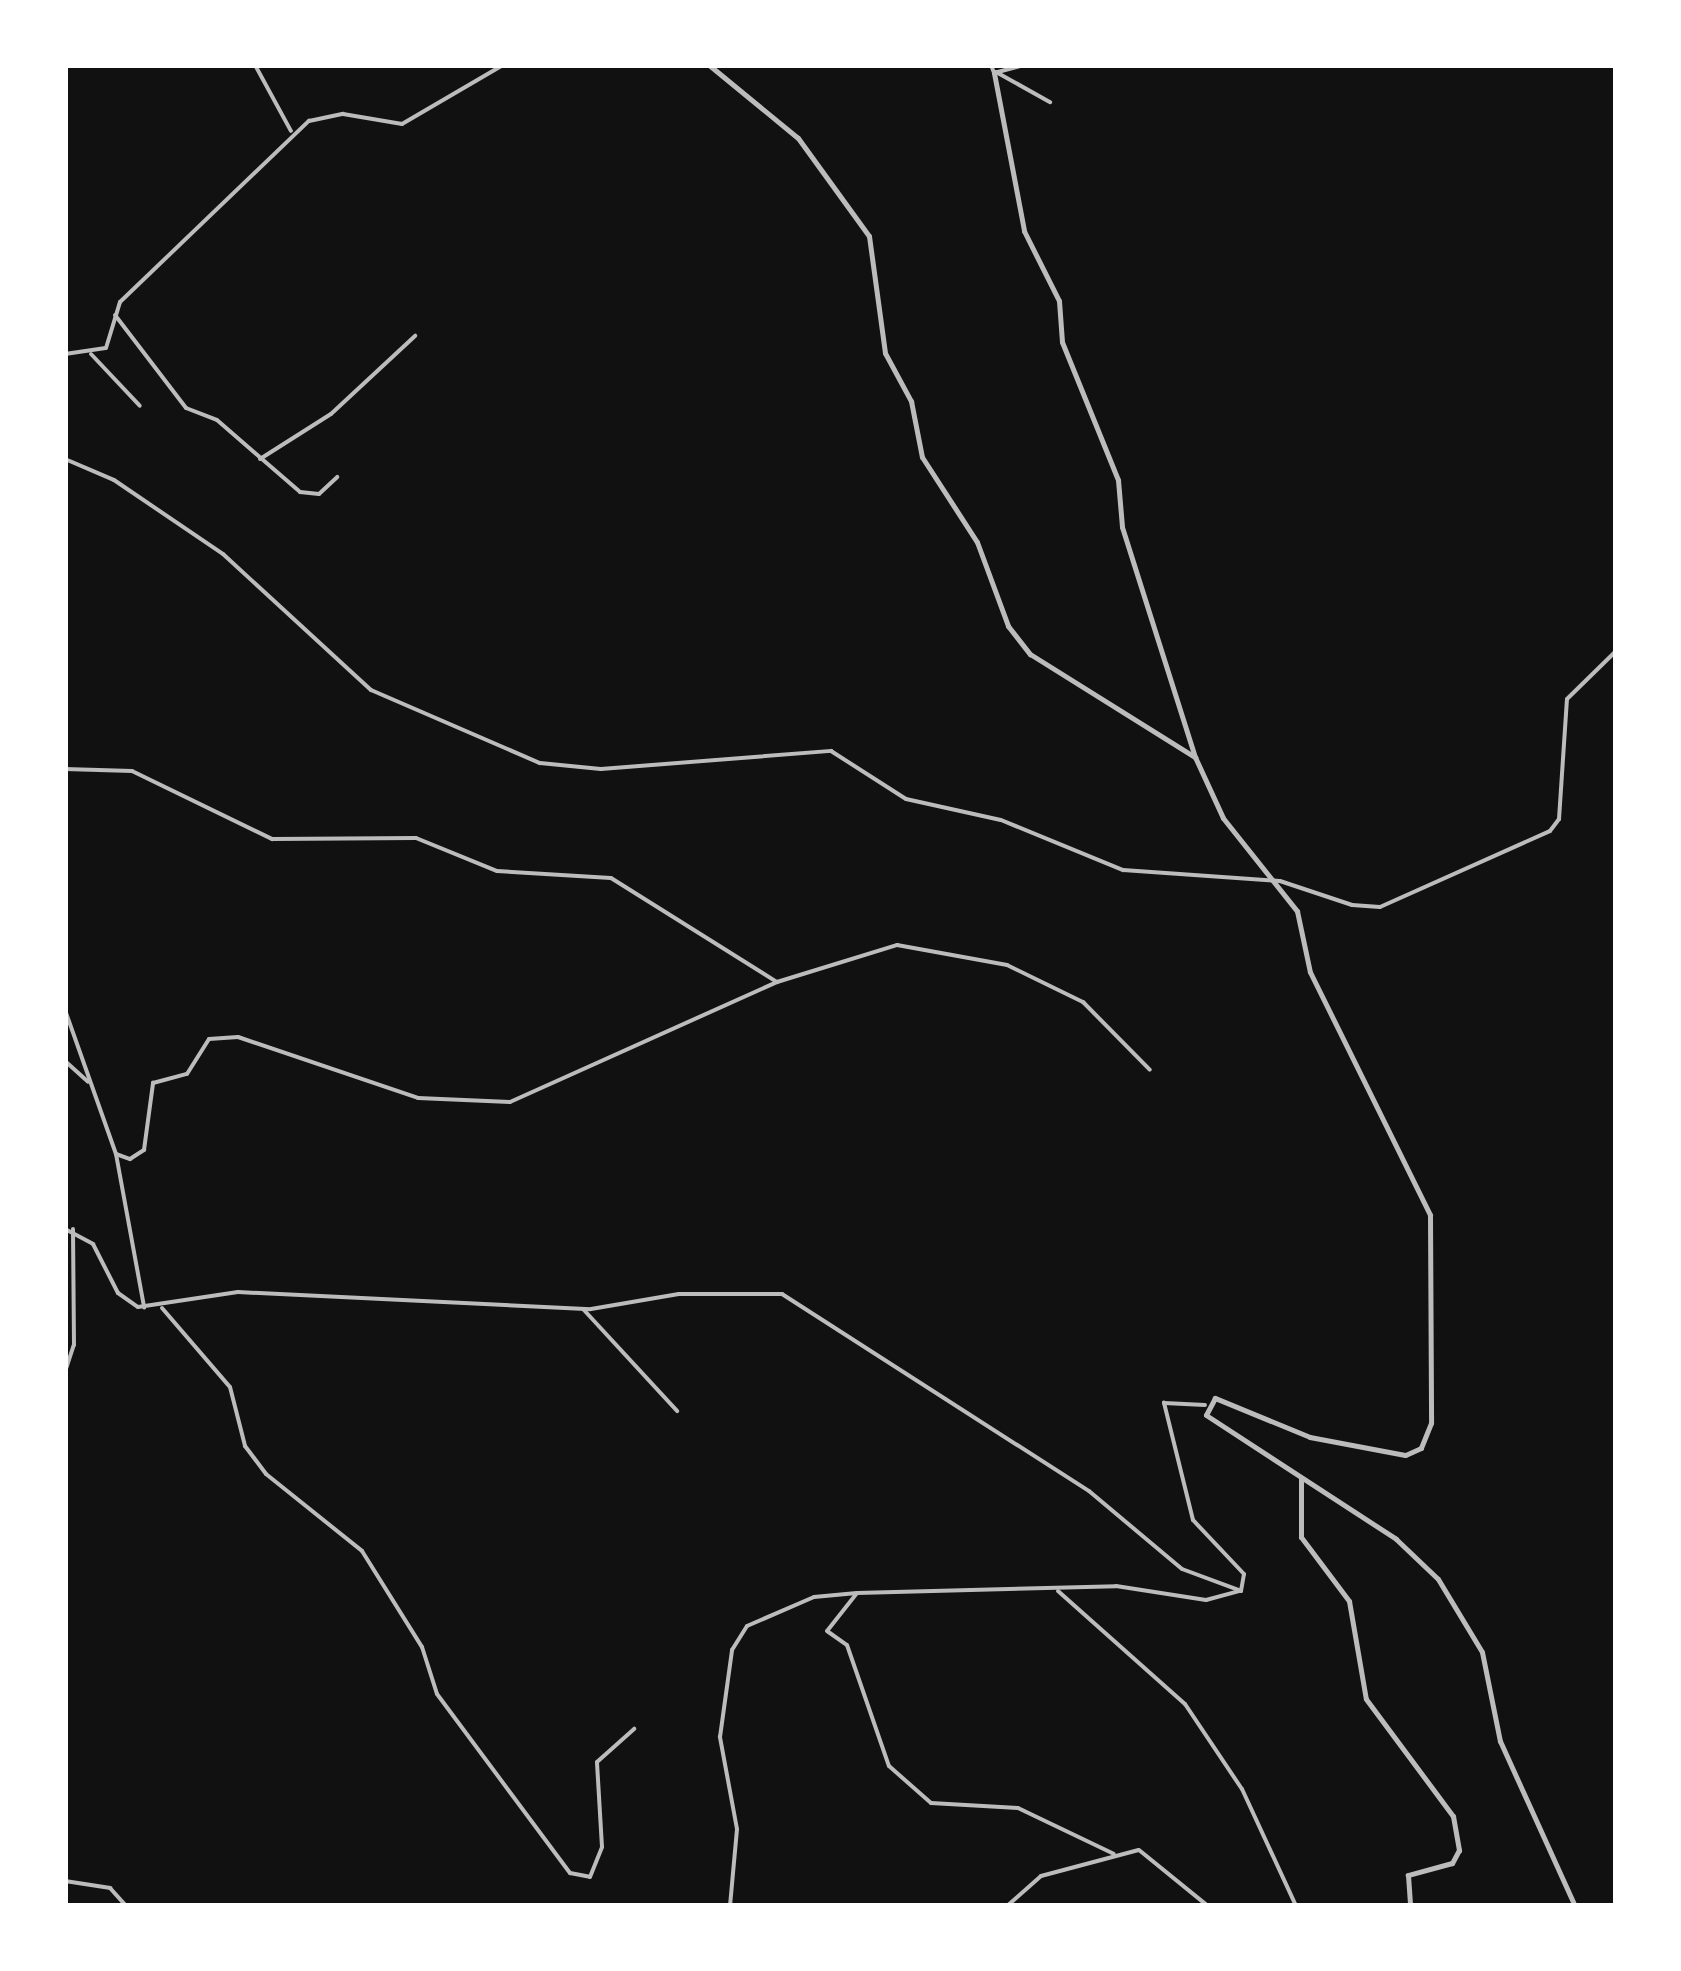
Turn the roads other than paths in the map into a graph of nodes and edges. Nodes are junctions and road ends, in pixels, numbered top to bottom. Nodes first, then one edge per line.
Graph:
1 (255, 65) edge
2 (503, 65) edge
3 (709, 65) edge
4 (990, 65) edge
5 (1023, 65) edge
6 (995, 72) junction
7 (1050, 102) dead end
8 (292, 133) junction
9 (114, 312) junction
10 (415, 336) dead end
11 (65, 354) edge
12 (92, 354) junction
13 (140, 406) dead end
14 (65, 459) edge
15 (260, 459) junction
16 (338, 478) dead end
17 (1616, 650) edge
18 (1195, 757) junction
19 (65, 769) edge
20 (1280, 881) junction
21 (777, 982) junction
22 (65, 1010) edge
23 (65, 1061) edge
24 (1150, 1070) dead end
25 (88, 1082) junction
26 (116, 1154) junction
27 (65, 1229) edge
28 (73, 1229) junction
29 (144, 1306) junction
30 (162, 1308) junction
31 (582, 1309) junction
32 (65, 1372) edge
33 (1205, 1405) junction
34 (677, 1411) dead end
35 (1301, 1478) junction
36 (1058, 1591) junction
37 (1241, 1592) junction
38 (857, 1593) junction
39 (634, 1730) dead end
40 (1114, 1854) junction
41 (65, 1881) edge
42 (126, 1906) edge
43 (730, 1906) edge
44 (1007, 1906) edge
45 (1208, 1906) edge
46 (1296, 1906) edge
47 (1410, 1906) edge
48 (1574, 1906) edge

1 - 8 street
2 - 8 street
3 - 18 street
4 - 6 street
5 - 6 street
6 - 7 street
6 - 18 street
8 - 9 street
9 - 12 street
9 - 15 street
10 - 15 street
11 - 12 street
12 - 13 street
14 - 20 street
15 - 16 street
17 - 20 street
18 - 20 street
19 - 21 street
20 - 33 street
21 - 24 street
21 - 26 street
22 - 25 street
23 - 25 street
25 - 26 street
26 - 29 street
27 - 28 street
28 - 29 street
28 - 32 street
29 - 30 street
30 - 31 street
30 - 39 street
31 - 34 street
31 - 37 street
33 - 35 street
33 - 37 street
35 - 47 street
35 - 48 street
36 - 37 street
36 - 38 street
36 - 46 street
38 - 40 street
38 - 43 street
40 - 44 street
40 - 45 street
41 - 42 street

